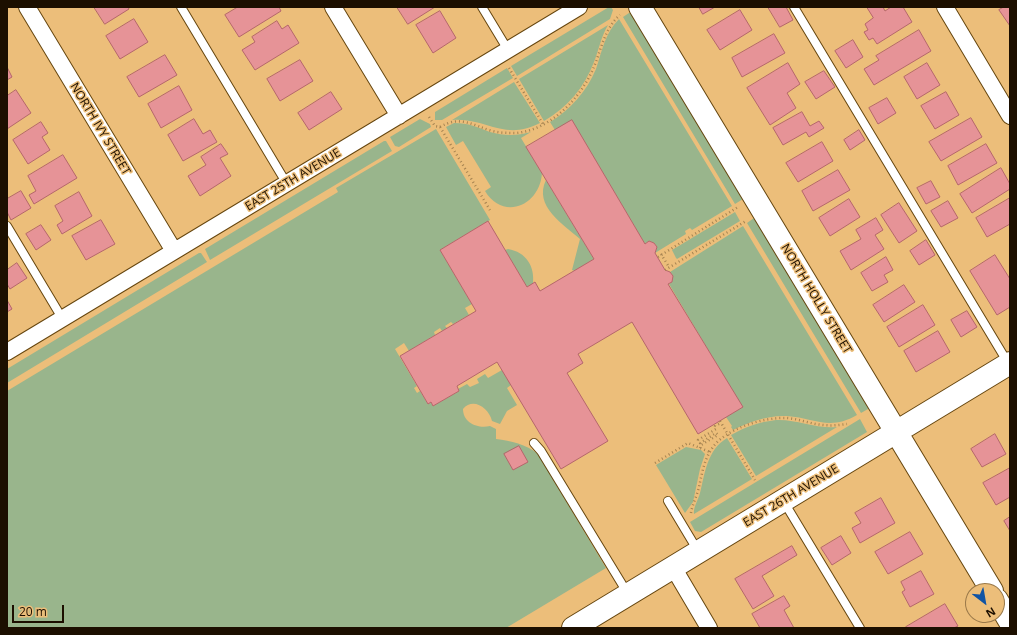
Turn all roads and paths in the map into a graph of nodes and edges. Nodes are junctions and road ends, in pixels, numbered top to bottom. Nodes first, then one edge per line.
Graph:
1 (27, 7) edge
2 (181, 7) edge
3 (333, 7) edge
4 (482, 7) edge
5 (579, 7) edge
6 (640, 7) edge
7 (794, 7) edge
8 (945, 7) edge
9 (620, 15) dead end
10 (508, 50) junction
11 (508, 66) dead end
12 (428, 114) dead end
13 (399, 116) junction
14 (1010, 116) edge
15 (543, 124) junction
16 (440, 127) junction
17 (287, 184) junction
18 (741, 206) dead end
19 (490, 210) dead end
20 (749, 219) dead end
21 (7, 226) edge
22 (174, 251) junction
23 (661, 254) junction
24 (658, 257) dead end
25 (669, 268) junction
26 (665, 270) dead end
27 (62, 318) junction
28 (7, 352) edge
29 (1010, 364) edge
30 (847, 424) dead end
31 (897, 432) junction
32 (728, 435) junction
33 (534, 444) dead end
34 (700, 448) junction
35 (710, 452) junction
36 (655, 463) dead end
37 (755, 480) dead end
38 (668, 501) dead end
39 (783, 501) junction
40 (692, 518) dead end
41 (699, 552) junction
42 (673, 567) junction
43 (987, 583) edge
44 (628, 594) junction
45 (572, 628) edge
46 (709, 628) edge
47 (860, 628) edge

1 - 22 street, NORTH IVY STREET
2 - 17 lane
3 - 13 street
4 - 10 lane
5 - 10 street, EAST 25TH AVENUE
6 - 31 street, NORTH HOLLY STREET
7 - 29 lane
8 - 14 street
9 - 15 path
10 - 13 street, EAST 25TH AVENUE
11 - 15 path
12 - 16 path
13 - 17 street, EAST 25TH AVENUE
15 - 16 path
16 - 19 path
17 - 22 street, EAST 25TH AVENUE
18 - 23 path
20 - 25 path
21 - 27 lane
22 - 27 street, EAST 25TH AVENUE
23 - 24 path
23 - 25 path
25 - 26 path
27 - 28 street, EAST 25TH AVENUE
29 - 31 street, EAST 26TH AVENUE
30 - 32 path
31 - 39 street, EAST 26TH AVENUE
31 - 43 street, NORTH HOLLY STREET
32 - 34 path
32 - 35 path
32 - 37 path
33 - 44 lane
34 - 35 path
34 - 36 path
35 - 40 path
38 - 41 lane
39 - 41 street, EAST 26TH AVENUE
39 - 47 lane
41 - 42 street, EAST 26TH AVENUE
42 - 44 street, EAST 26TH AVENUE
42 - 46 street
44 - 45 street, EAST 26TH AVENUE

